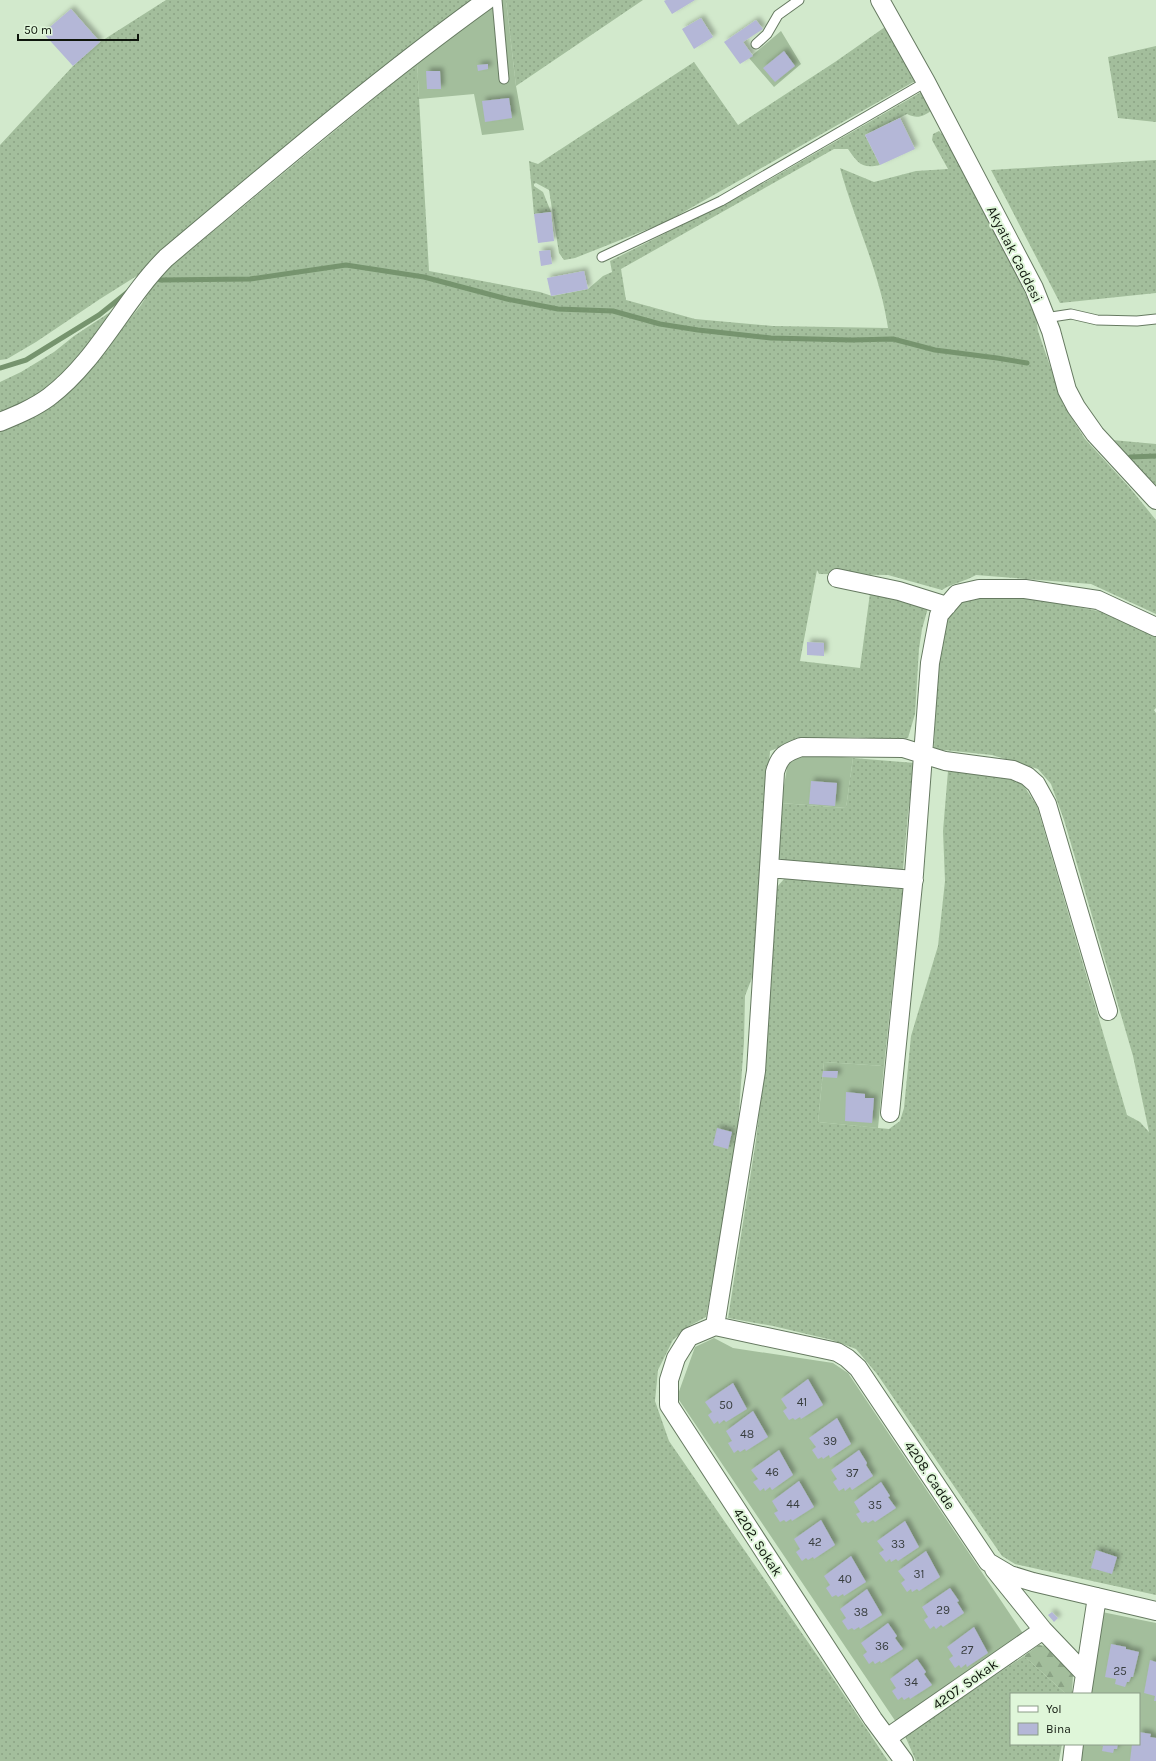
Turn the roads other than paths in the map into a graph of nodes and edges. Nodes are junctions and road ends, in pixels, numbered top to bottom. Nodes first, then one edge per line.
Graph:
1 (487, 0) edge
2 (497, 0) edge
3 (799, 0) edge
4 (880, 0) edge
5 (756, 44) dead end
6 (504, 79) dead end
7 (926, 82) junction
8 (602, 256) dead end
9 (1045, 318) junction
10 (1156, 319) edge
11 (0, 422) edge
12 (1156, 500) edge
13 (837, 578) dead end
14 (947, 606) junction
15 (1156, 627) edge
16 (923, 754) junction
17 (769, 868) junction
18 (914, 880) junction
19 (1108, 1011) dead end
20 (890, 1113) dead end
21 (715, 1326) junction
22 (988, 1562) junction
23 (1097, 1597) junction
24 (1156, 1611) edge
25 (1043, 1630) junction
26 (1085, 1674) junction
27 (1082, 1693) edge
28 (887, 1738) junction
29 (1074, 1745) edge
30 (904, 1761) edge
31 (1072, 1761) edge

1 - 11 street
2 - 6 lane
3 - 5 lane
4 - 7 street, Akyatak Caddesi
7 - 8 lane
7 - 9 street, Akyatak Caddesi
9 - 10 lane
9 - 12 street, Akyatak Caddesi
13 - 14 street
14 - 15 street
14 - 16 street
16 - 17 street
16 - 18 street
16 - 19 street
17 - 18 street
17 - 21 street
18 - 20 street
21 - 22 street, 4208. Cadde
21 - 28 street, 4202. Sokak
22 - 23 street, 4208. Cadde
22 - 25 street
23 - 24 street, 4208. Cadde
23 - 26 street
25 - 26 street
25 - 28 street, 4207. Sokak
26 - 27 street
28 - 30 street, 4202. Sokak
29 - 31 street

